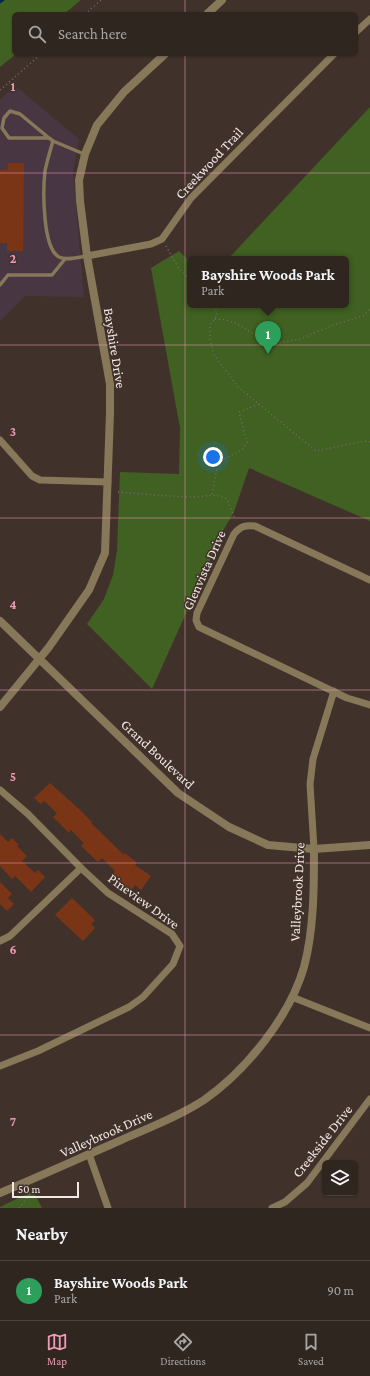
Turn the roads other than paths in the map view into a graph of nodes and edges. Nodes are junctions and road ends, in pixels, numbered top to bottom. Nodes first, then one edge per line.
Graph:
1 (222, 0) edge
2 (209, 12) edge
3 (370, 19) edge
4 (358, 30) edge
5 (163, 56) edge
6 (332, 56) edge
7 (51, 139) junction
8 (86, 154) junction
9 (87, 256) junction
10 (65, 259) junction
11 (0, 285) edge
12 (0, 440) edge
13 (108, 482) junction
14 (370, 580) edge
15 (0, 620) edge
16 (39, 659) junction
17 (334, 691) junction
18 (370, 705) edge
19 (0, 707) edge
20 (0, 790) edge
21 (370, 845) edge
22 (314, 849) junction
23 (81, 868) junction
24 (0, 941) edge
25 (292, 997) junction
26 (370, 1028) edge
27 (0, 1066) edge
28 (370, 1099) edge
29 (89, 1154) junction
30 (0, 1193) edge
31 (108, 1208) edge
32 (272, 1208) edge

1 - 2 street
3 - 4 street
5 - 8 street, Bayshire Drive
6 - 9 street, Creekwood Trail
7 - 7 lane
7 - 8 lane
7 - 10 lane
8 - 9 street, Bayshire Drive
9 - 10 lane
9 - 13 street, Bayshire Drive
10 - 11 lane
12 - 13 street
13 - 16 street, Bayshire Drive
14 - 17 street, Glenvista Drive
15 - 16 street, Grand Boulevard
16 - 19 street, Bayshire Drive
16 - 22 street, Grand Boulevard
17 - 18 street, Glenvista Drive
17 - 22 street, Valleybrook Drive
20 - 23 street, Pineview Drive
21 - 22 street, Grand Boulevard
22 - 25 street, Valleybrook Drive
23 - 24 street
23 - 27 street, Pineview Drive
25 - 26 street
25 - 29 street, Valleybrook Drive
28 - 32 street, Creekside Drive
29 - 30 street, Valleybrook Drive
29 - 31 street

